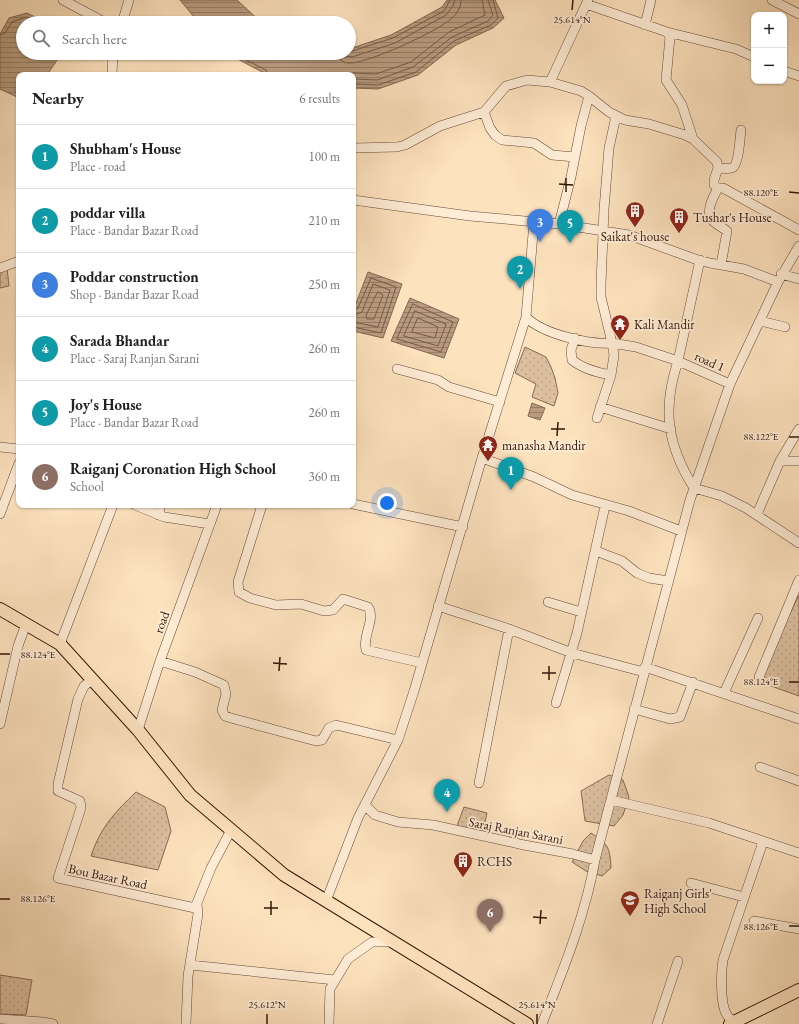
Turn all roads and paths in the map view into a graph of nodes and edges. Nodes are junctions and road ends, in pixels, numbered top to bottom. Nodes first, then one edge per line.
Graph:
1 (63, 0) edge
2 (129, 0) edge
3 (651, 0) edge
4 (772, 0) edge
5 (587, 2) edge
6 (799, 14) edge
7 (93, 16) edge
8 (124, 16) edge
9 (645, 25) junction
10 (667, 32) junction
11 (751, 55) edge
12 (113, 60) edge
13 (112, 72) edge
14 (787, 72) edge
15 (799, 76) edge
16 (550, 82) junction
17 (589, 96) junction
18 (484, 112) junction
19 (616, 116) junction
20 (741, 130) dead end
21 (693, 139) junction
22 (356, 148) edge
23 (575, 158) junction
24 (718, 168) junction
25 (718, 188) junction
26 (356, 200) edge
27 (534, 222) junction
28 (559, 224) junction
29 (603, 230) junction
30 (799, 230) edge
31 (799, 246) edge
32 (700, 260) junction
33 (16, 262) edge
34 (721, 264) junction
35 (0, 268) edge
36 (780, 278) junction
37 (799, 279) edge
38 (526, 317) junction
39 (760, 321) junction
40 (785, 327) dead end
41 (575, 338) junction
42 (612, 343) junction
43 (678, 361) junction
44 (397, 369) dead end
45 (611, 375) junction
46 (730, 384) junction
47 (500, 402) junction
48 (600, 407) junction
49 (597, 418) dead end
50 (671, 429) junction
51 (799, 429) edge
52 (0, 447) edge
53 (16, 449) edge
54 (482, 458) junction
55 (780, 461) junction
56 (799, 461) edge
57 (16, 473) edge
58 (694, 488) junction
59 (356, 505) edge
60 (605, 506) junction
61 (112, 508) edge
62 (142, 508) edge
63 (160, 508) edge
64 (216, 508) edge
65 (261, 508) edge
66 (0, 514) edge
67 (757, 514) junction
68 (158, 515) junction
69 (210, 524) junction
70 (463, 527) junction
71 (681, 531) junction
72 (799, 543) edge
73 (596, 551) junction
74 (799, 580) edge
75 (668, 581) junction
76 (548, 602) dead end
77 (438, 606) junction
78 (0, 609) edge
79 (582, 612) junction
80 (758, 618) dead end
81 (26, 624) junction
82 (509, 629) junction
83 (60, 644) junction
84 (572, 653) junction
85 (160, 661) junction
86 (422, 663) junction
87 (645, 670) junction
88 (759, 677) dead end
89 (92, 680) junction
90 (693, 682) junction
91 (724, 693) junction
92 (556, 703) dead end
93 (634, 709) junction
94 (799, 719) edge
95 (0, 724) edge
96 (138, 730) junction
97 (398, 740) junction
98 (760, 767) dead end
99 (799, 781) edge
100 (478, 783) dead end
101 (611, 800) junction
102 (365, 805) junction
103 (232, 830) junction
104 (763, 842) junction
105 (798, 850) edge
106 (595, 860) junction
107 (691, 883) dead end
108 (744, 897) junction
109 (326, 901) junction
110 (197, 904) junction
111 (754, 921) dead end
112 (799, 929) edge
113 (394, 942) junction
114 (678, 961) dead end
115 (190, 965) junction
116 (335, 980) junction
117 (799, 990) edge
118 (0, 1019) edge
119 (43, 1023) edge
120 (732, 1023) edge
121 (53, 1024) edge
122 (186, 1024) edge
123 (329, 1024) edge
124 (527, 1024) edge
125 (542, 1024) edge
126 (657, 1024) edge

1 - 7 street
2 - 8 street
3 - 9 street
4 - 6 street
5 - 9 street
5 - 16 street
9 - 10 street
10 - 11 street
10 - 21 street
12 - 13 street
14 - 15 street
16 - 17 street
16 - 18 street
17 - 19 street
17 - 23 street
18 - 22 street
18 - 23 street
19 - 21 street
19 - 29 street
20 - 24 street
21 - 24 street
23 - 28 street
24 - 25 street
25 - 30 street
25 - 34 street
26 - 27 street
27 - 28 street
27 - 38 street
28 - 29 street
29 - 32 street
29 - 42 street
31 - 36 street
32 - 34 street
32 - 43 street
33 - 35 street
34 - 36 street
36 - 37 street
36 - 39 street
38 - 41 street, road 1
38 - 47 street
39 - 40 street
39 - 46 street
41 - 42 street, road 1
41 - 45 street
42 - 43 street, road 1
42 - 45 street
43 - 46 street, road 1
43 - 50 street
44 - 47 street
45 - 48 street
46 - 58 street
47 - 54 street
48 - 49 street
48 - 50 street
50 - 58 street
51 - 55 street
52 - 53 street
54 - 60 street
54 - 70 street
55 - 56 street
55 - 67 street
57 - 66 street
58 - 67 street
58 - 71 street
59 - 70 street
60 - 71 street
60 - 73 street
61 - 83 street
62 - 68 street
63 - 68 street
64 - 69 street, road
65 - 86 street
67 - 72 street
68 - 69 street
69 - 85 street, road
70 - 77 street
71 - 75 street
73 - 75 street
73 - 79 street
74 - 88 street
75 - 87 street
76 - 79 street
77 - 82 street
77 - 86 street
78 - 81 main road
79 - 84 street
80 - 91 street
81 - 83 main road
81 - 95 street
82 - 84 street
82 - 100 street
83 - 89 main road
84 - 87 street
84 - 92 street
85 - 96 street, road
85 - 97 street
86 - 97 street
87 - 90 street
87 - 93 street
89 - 96 main road
89 - 110 street, Bou Bazar Road
90 - 91 street
90 - 93 street
91 - 94 street
93 - 101 street
96 - 103 main road
97 - 102 street
98 - 99 street
101 - 104 street
101 - 106 street
102 - 106 street, Saraj Ranjan Sarani
102 - 109 street
103 - 109 main road
103 - 110 street
104 - 105 street
104 - 108 street
106 - 125 street
107 - 108 street
108 - 120 street
109 - 113 main road
110 - 115 street
111 - 112 street
113 - 116 street
113 - 124 main road
114 - 126 street
115 - 116 street
115 - 122 street
116 - 123 street
117 - 120 main road
118 - 119 street
119 - 121 street

